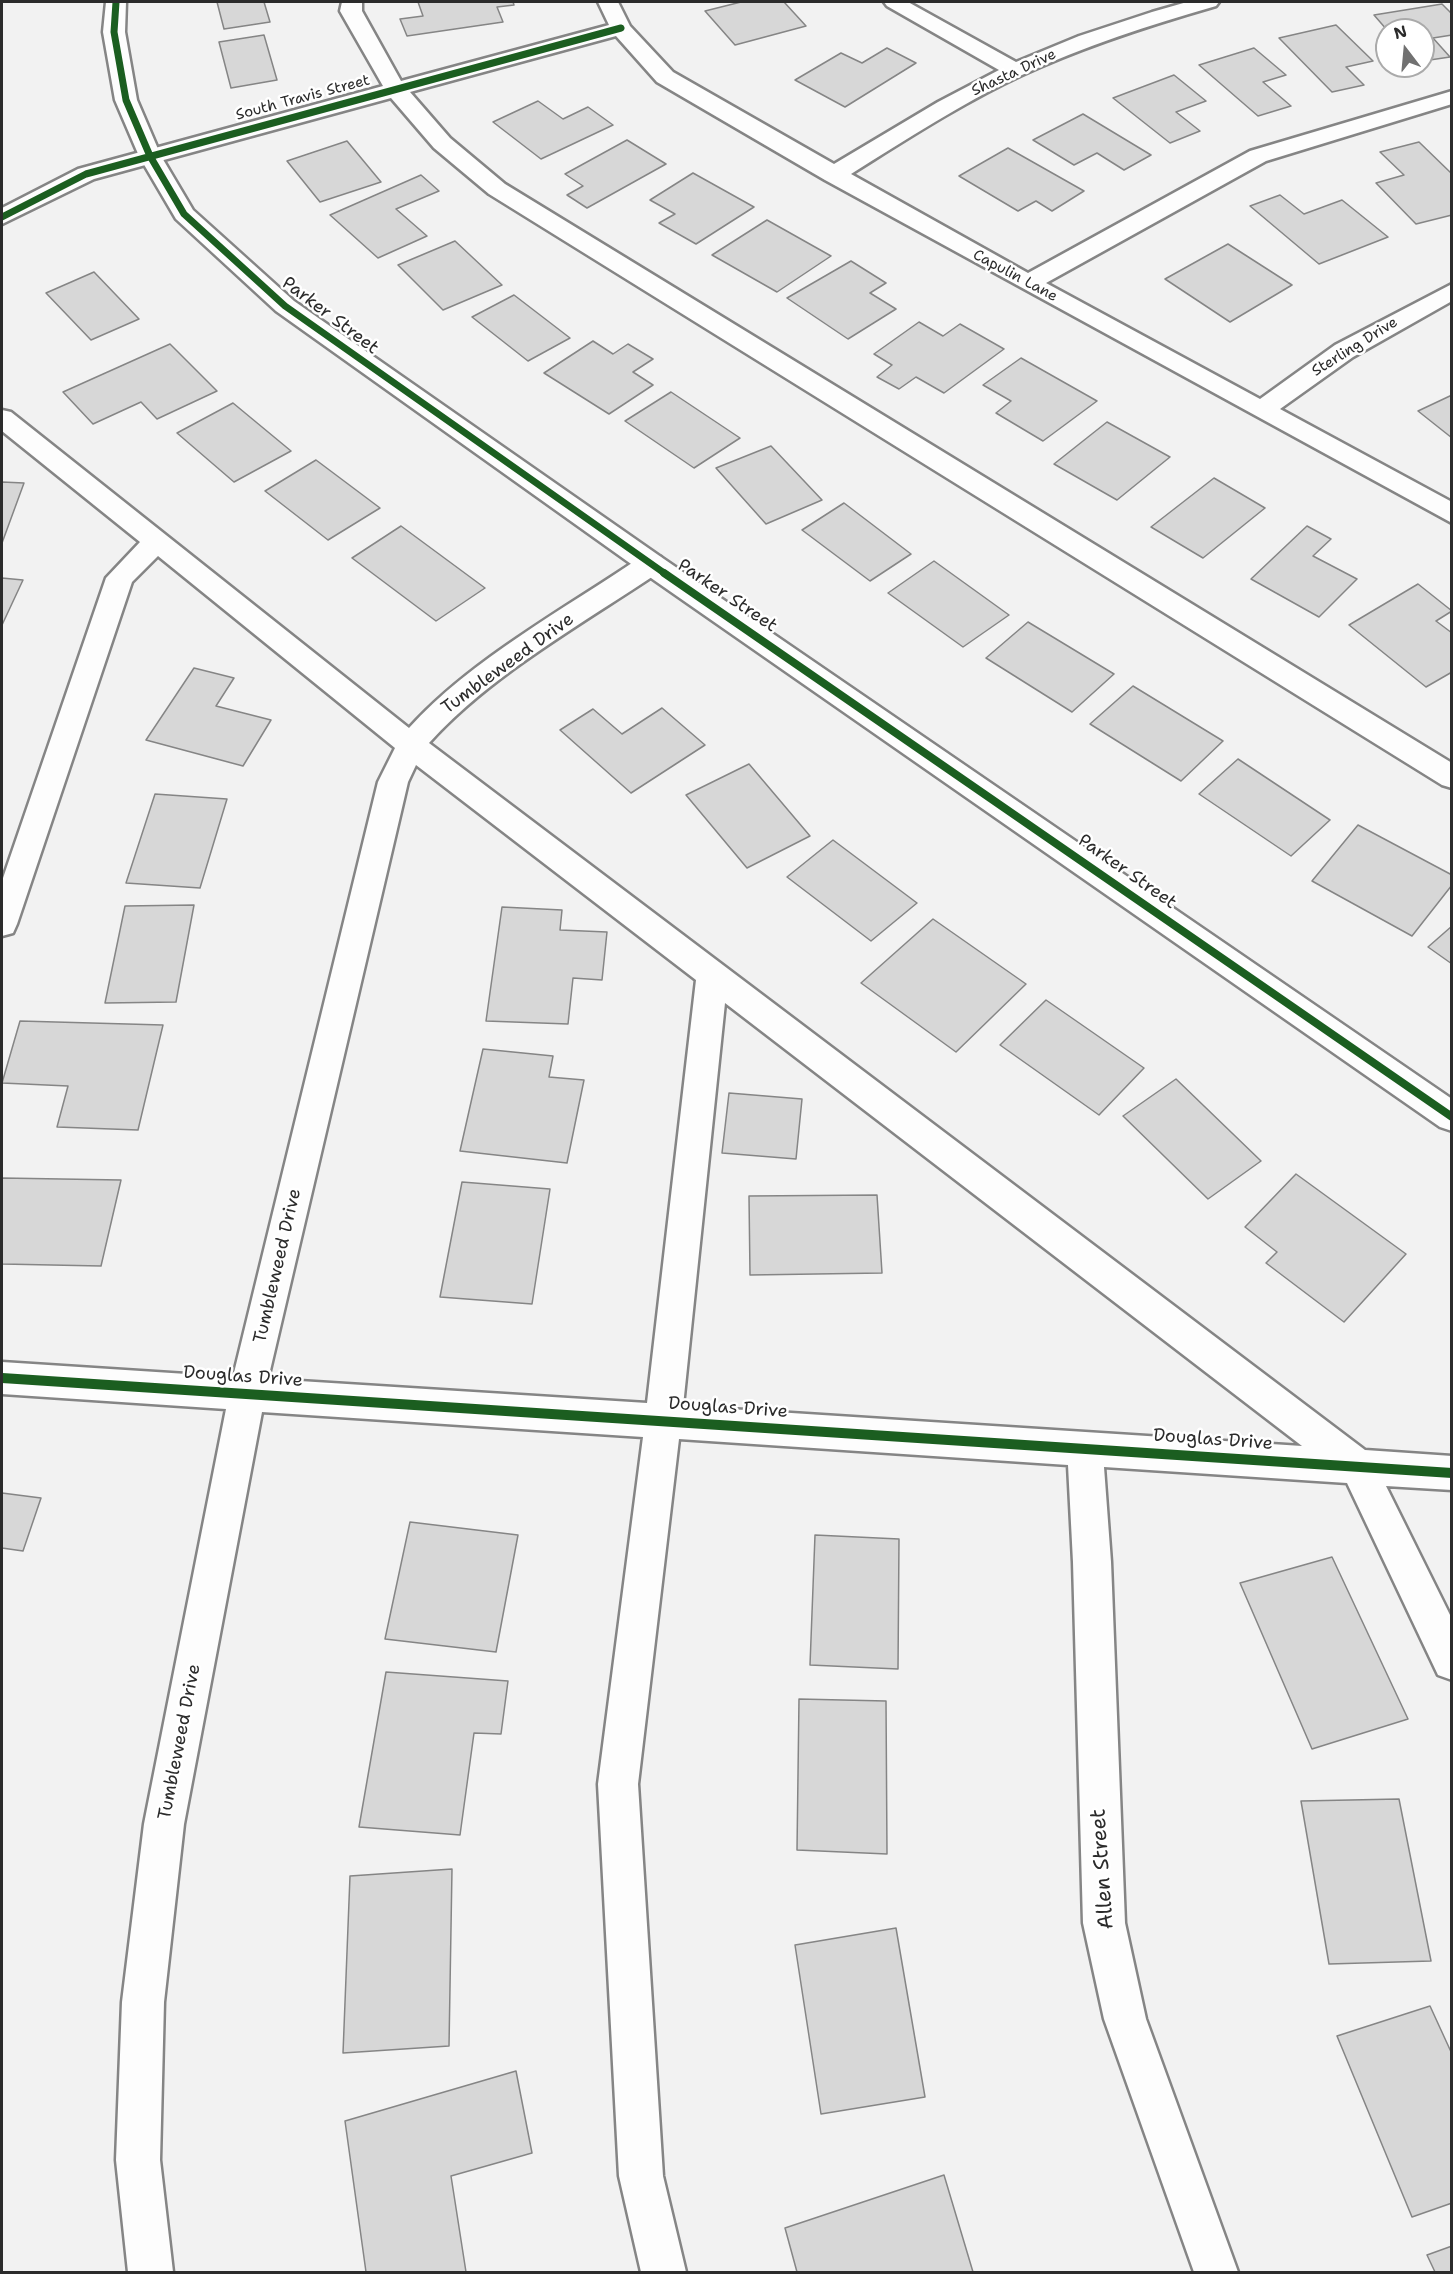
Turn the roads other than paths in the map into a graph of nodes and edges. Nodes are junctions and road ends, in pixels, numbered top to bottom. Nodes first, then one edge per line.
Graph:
1 (116, 2) edge
2 (352, 2) edge
3 (608, 2) edge
4 (894, 2) edge
5 (1209, 2) edge
6 (621, 28) junction
7 (1015, 70) junction
8 (395, 89) junction
9 (1452, 97) edge
10 (150, 156) junction
11 (833, 175) junction
12 (2, 217) edge
13 (1028, 283) junction
14 (1452, 291) edge
15 (1263, 409) junction
16 (2, 418) edge
17 (1452, 514) edge
18 (156, 542) junction
19 (651, 564) junction
20 (411, 745) junction
21 (1452, 777) edge
22 (2, 924) edge
23 (712, 975) junction
24 (1452, 1117) edge
25 (2, 1378) edge
26 (247, 1394) junction
27 (663, 1420) junction
28 (1084, 1448) junction
29 (1357, 1466) junction
30 (1452, 1473) edge
31 (1452, 1660) edge
32 (150, 2272) edge
33 (663, 2272) edge
34 (1216, 2272) edge

1 - 10 street, Parker Street
2 - 8 street
3 - 6 street, Capulin Lane
4 - 7 street
5 - 7 street, Shasta Drive
6 - 8 street, South Travis Street
6 - 11 street, Capulin Lane
7 - 11 street, Shasta Drive
8 - 10 street, South Travis Street
8 - 21 street
9 - 13 street
10 - 12 street, South Travis Street
10 - 19 street, Parker Street
11 - 13 street, Capulin Lane
13 - 15 street, Capulin Lane
14 - 15 street, Sterling Drive
15 - 17 street, Capulin Lane
16 - 18 street
18 - 20 street
18 - 22 street
19 - 20 street, Tumbleweed Drive
19 - 24 street, Parker Street
20 - 23 street
20 - 26 street, Tumbleweed Drive
23 - 27 street
23 - 29 street
25 - 26 street, Douglas Drive
26 - 27 street, Douglas Drive
26 - 32 street, Tumbleweed Drive
27 - 28 street, Douglas Drive
27 - 33 street
28 - 29 street, Douglas Drive
28 - 34 street, Allen Street
29 - 30 street, Douglas Drive
29 - 31 street

